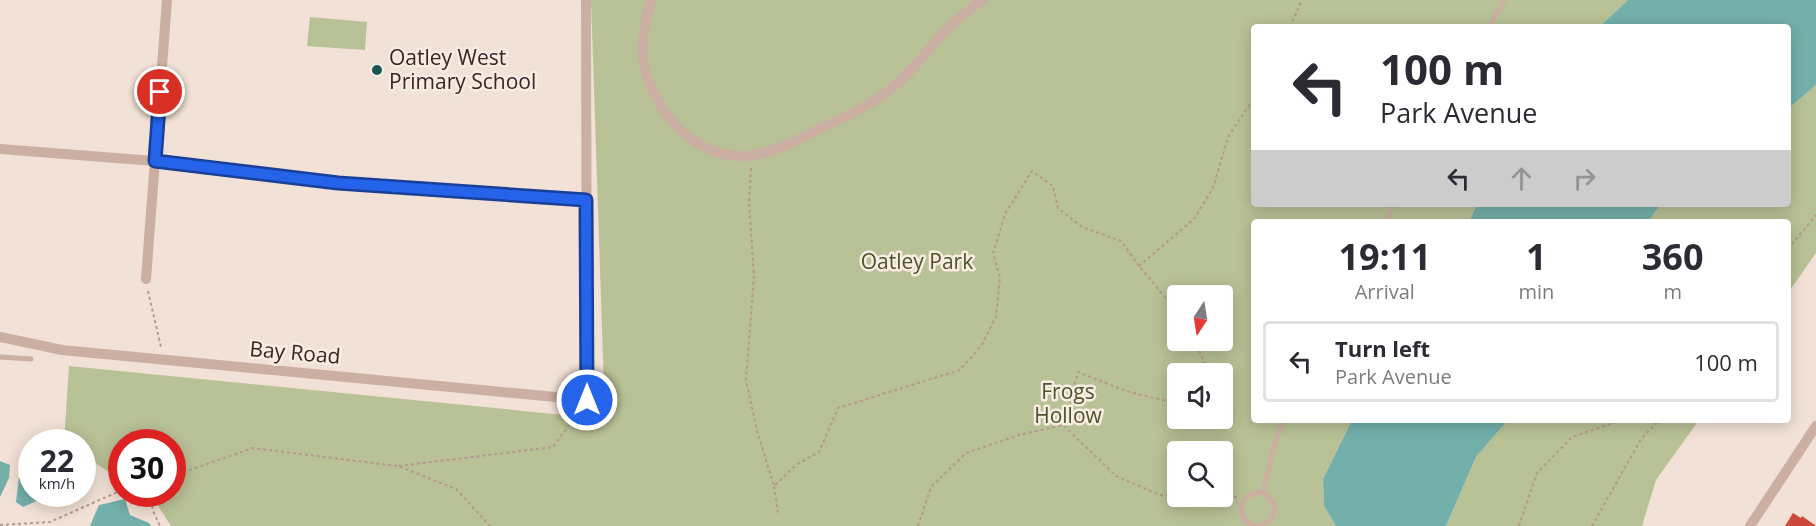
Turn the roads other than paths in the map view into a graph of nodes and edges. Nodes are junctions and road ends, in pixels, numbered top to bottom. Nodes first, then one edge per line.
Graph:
1 (167, 0) edge
2 (586, 0) edge
3 (651, 0) edge
4 (983, 0) edge
5 (1504, 0) edge
6 (1491, 24) edge
7 (0, 149) edge
8 (155, 161) junction
9 (586, 200) junction
10 (146, 279) road end
11 (0, 337) edge
12 (0, 357) edge
13 (31, 359) dead end
14 (1282, 423) edge
15 (1816, 426) edge
16 (1263, 493) junction
17 (1255, 526) edge
18 (1260, 526) edge
19 (1750, 526) edge

1 - 8 street
2 - 9 street
3 - 4 street
5 - 6 lane
7 - 8 street
8 - 9 street
8 - 10 street
9 - 11 street, Bay Road
12 - 13 lane
14 - 16 lane
15 - 19 street
16 - 17 lane
16 - 18 lane

